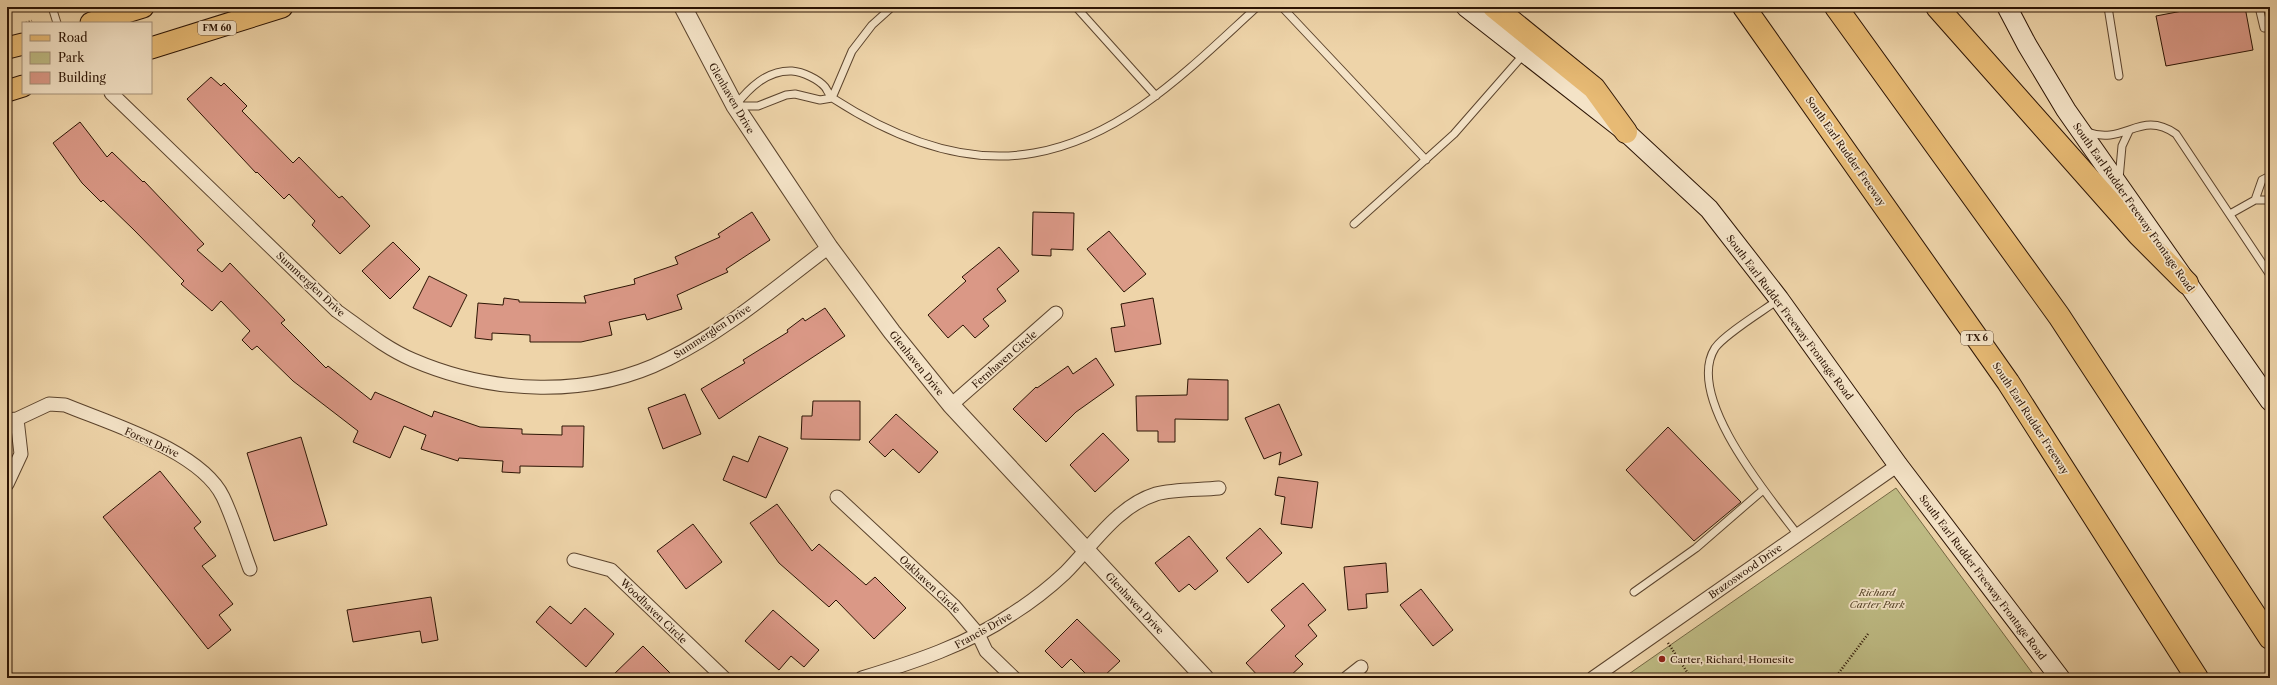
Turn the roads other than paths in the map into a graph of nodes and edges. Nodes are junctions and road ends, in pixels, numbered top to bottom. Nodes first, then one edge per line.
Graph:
1 (52, 7) edge
2 (143, 7) edge
3 (282, 7) edge
4 (683, 7) edge
5 (892, 7) edge
6 (1076, 7) edge
7 (1257, 7) edge
8 (1282, 7) edge
9 (1466, 7) edge
10 (1494, 7) edge
11 (1744, 7) edge
12 (1836, 7) edge
13 (1937, 7) edge
14 (2108, 7) edge
15 (2259, 7) edge
16 (2010, 8) edge
17 (57, 22) edge
18 (94, 22) edge
19 (2270, 26) edge
20 (22, 44) edge
21 (7, 48) edge
22 (152, 48) edge
23 (1526, 52) junction
24 (2119, 76) dead end
25 (22, 86) edge
26 (7, 91) edge
27 (112, 94) edge
28 (1156, 96) junction
29 (832, 98) junction
30 (735, 106) junction
31 (2080, 129) junction
32 (2129, 131) junction
33 (1626, 132) junction
34 (1426, 160) junction
35 (2270, 176) edge
36 (2119, 186) junction
37 (2255, 200) junction
38 (2270, 200) edge
39 (2230, 214) junction
40 (1354, 224) dead end
41 (830, 247) junction
42 (2270, 275) edge
43 (2187, 283) junction
44 (1779, 300) junction
45 (1056, 313) dead end
46 (2270, 401) edge
47 (951, 405) junction
48 (12, 420) edge
49 (1898, 465) junction
50 (7, 484) edge
51 (1219, 488) dead end
52 (1763, 490) junction
53 (837, 498) dead end
54 (1798, 535) junction
55 (1085, 549) junction
56 (574, 560) dead end
57 (250, 569) dead end
58 (1634, 592) dead end
59 (978, 634) junction
60 (2270, 638) edge
61 (1361, 667) dead end
62 (724, 678) edge
63 (862, 678) edge
64 (1014, 678) edge
65 (1205, 678) edge
66 (1347, 678) edge
67 (1592, 678) edge
68 (2060, 678) edge
69 (2196, 678) edge

1 - 17 lane
2 - 18 main road
3 - 22 main road, FM 60
4 - 30 street, Glenhaven Drive
5 - 29 lane
6 - 28 lane
7 - 28 lane
8 - 34 lane
9 - 23 main road, South Earl Rudder Freeway Frontage Road
10 - 33 highway
11 - 69 highway, South Earl Rudder Freeway / TX 6
12 - 60 highway
13 - 43 highway
14 - 24 lane
15 - 19 lane
16 - 31 main road, South Earl Rudder Freeway Frontage Road
20 - 21 main road
23 - 33 main road, South Earl Rudder Freeway Frontage Road
23 - 34 lane
25 - 26 main road
27 - 41 street, Summerglen Drive
28 - 29 lane
29 - 30 lane
29 - 30 lane
30 - 41 street, Glenhaven Drive
31 - 32 lane
31 - 36 main road, South Earl Rudder Freeway Frontage Road
32 - 36 lane
32 - 39 lane
33 - 44 main road, South Earl Rudder Freeway Frontage Road
34 - 40 lane
35 - 37 lane
36 - 43 main road, South Earl Rudder Freeway Frontage Road
37 - 38 lane
37 - 39 lane
39 - 42 lane
41 - 47 street, Glenhaven Drive
43 - 46 main road, South Earl Rudder Freeway Frontage Road
44 - 49 main road, South Earl Rudder Freeway Frontage Road
44 - 52 lane
45 - 47 street, Fernhaven Circle
47 - 55 street, Glenhaven Drive
48 - 50 street, Forest Drive
48 - 57 street, Forest Drive
49 - 54 street, Brazoswood Drive
49 - 68 main road, South Earl Rudder Freeway Frontage Road
51 - 55 street, Francis Drive
52 - 54 lane
52 - 58 lane
53 - 59 street, Oakhaven Circle
54 - 67 street, Brazoswood Drive
55 - 59 street, Francis Drive
55 - 65 street, Glenhaven Drive
56 - 62 street, Woodhaven Circle
59 - 63 street, Francis Drive
59 - 64 street, Oakhaven Circle
61 - 66 street

